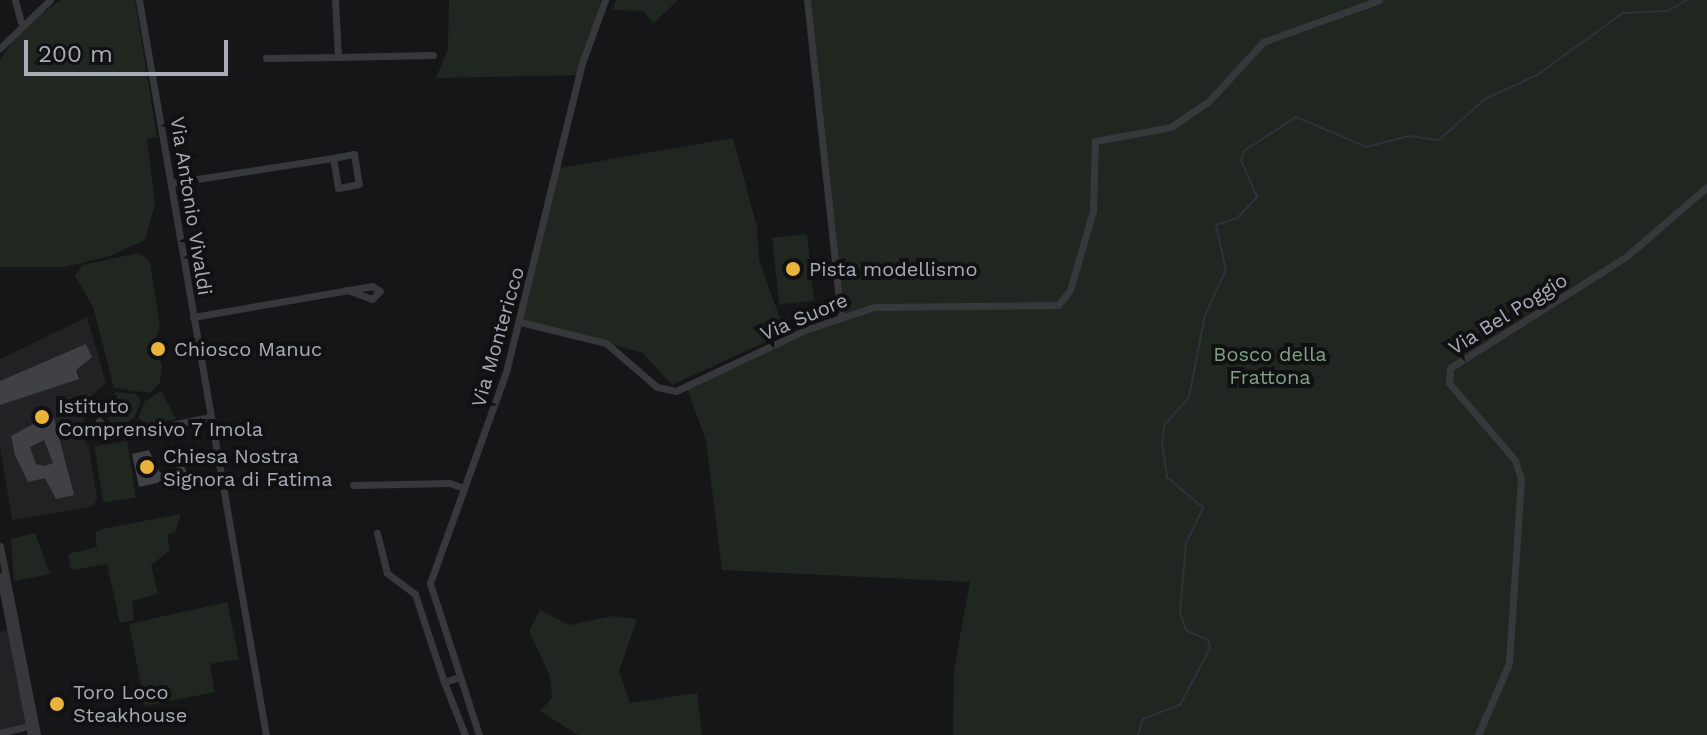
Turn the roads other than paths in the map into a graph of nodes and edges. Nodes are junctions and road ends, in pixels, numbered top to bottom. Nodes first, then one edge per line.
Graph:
1 (15, 0) edge
2 (50, 0) edge
3 (139, 0) edge
4 (335, 0) edge
5 (605, 0) edge
6 (807, 0) edge
7 (1379, 0) edge
8 (21, 22) junction
9 (0, 48) edge
10 (433, 55) dead end
11 (338, 57) junction
12 (266, 58) dead end
13 (333, 158) junction
14 (171, 183) junction
15 (1707, 187) edge
16 (347, 290) dead end
17 (841, 316) junction
18 (193, 317) junction
19 (520, 322) junction
20 (210, 417) junction
21 (99, 421) dead end
22 (353, 485) dead end
23 (464, 488) junction
24 (377, 533) dead end
25 (0, 546) edge
26 (0, 576) edge
27 (15, 635) junction
28 (459, 677) junction
29 (444, 682) junction
30 (32, 725) junction
31 (0, 733) edge
32 (34, 735) edge
33 (266, 735) edge
34 (465, 735) edge
35 (479, 735) edge
36 (1478, 735) edge

1 - 8 street
2 - 8 street
3 - 14 street, Via Antonio Vivaldi
4 - 11 street
5 - 19 street, Via Montericco
6 - 17 street
7 - 17 street, Via Suore
8 - 9 street
10 - 11 street
11 - 12 street
13 - 13 street
13 - 14 street
14 - 18 street, Via Antonio Vivaldi
15 - 36 street, Via Bel Poggio
16 - 18 street
17 - 19 street, Via Suore
18 - 20 street, Via Antonio Vivaldi
19 - 23 street, Via Montericco
20 - 21 street
20 - 33 street, Via Antonio Vivaldi
22 - 23 street
23 - 28 street, Via Montericco
24 - 29 street
25 - 27 street
26 - 27 street
27 - 30 street
28 - 29 street
28 - 35 street, Via Montericco
29 - 34 street
30 - 31 street
30 - 32 street

